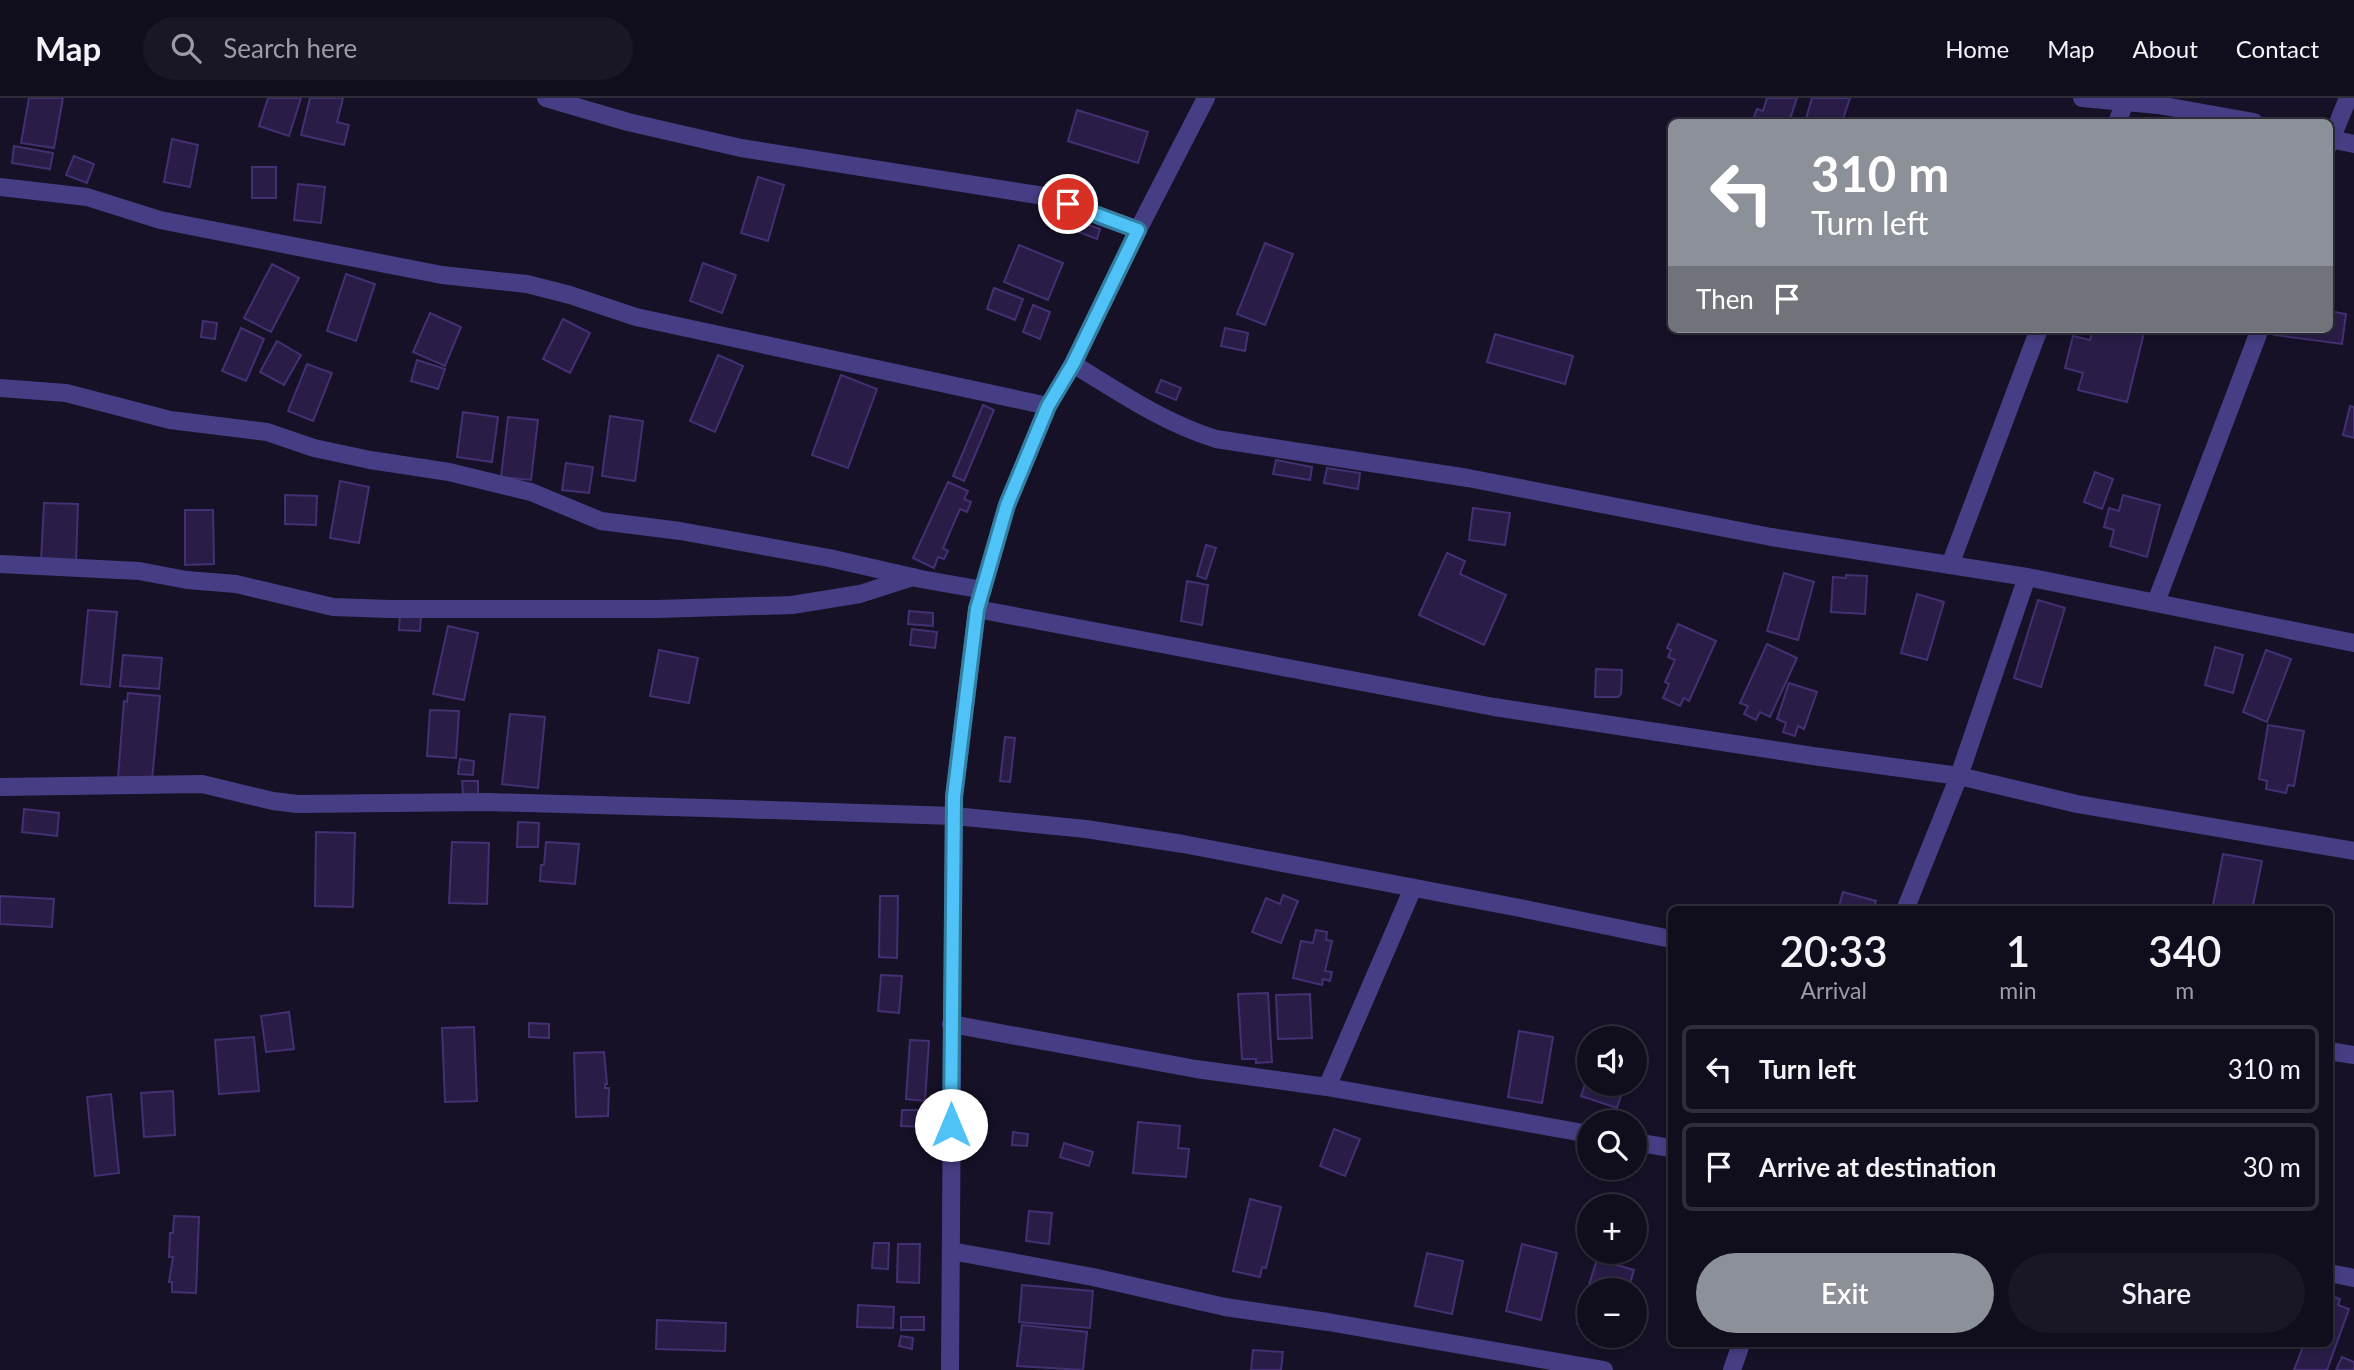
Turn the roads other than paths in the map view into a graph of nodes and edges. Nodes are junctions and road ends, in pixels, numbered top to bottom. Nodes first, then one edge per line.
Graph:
1 (546, 98) edge
2 (1206, 98) edge
3 (2082, 98) edge
4 (2348, 98) edge
5 (2126, 100) edge
6 (2119, 119) edge
7 (2238, 119) edge
8 (2333, 134) edge
9 (2333, 141) edge
10 (2354, 144) edge
11 (0, 187) edge
12 (1138, 230) junction
13 (2037, 333) edge
14 (2258, 333) edge
15 (1073, 364) junction
16 (0, 388) edge
17 (1048, 406) junction
18 (0, 564) edge
19 (1950, 565) junction
20 (912, 577) junction
21 (2027, 577) junction
22 (983, 590) junction
23 (2156, 602) junction
24 (977, 609) junction
25 (2354, 643) edge
26 (1959, 776) junction
27 (0, 787) edge
28 (954, 816) junction
29 (2354, 851) edge
30 (1413, 888) junction
31 (1907, 906) edge
32 (1668, 938) edge
33 (951, 1024) junction
34 (2333, 1052) edge
35 (2354, 1055) edge
36 (1327, 1087) junction
37 (1577, 1132) edge
38 (1647, 1144) edge
39 (1668, 1148) edge
40 (951, 1251) junction
41 (2333, 1274) edge
42 (2354, 1278) edge
43 (1740, 1347) edge
44 (1508, 1362) edge
45 (950, 1370) edge
46 (1604, 1370) edge
47 (1732, 1370) edge

1 - 12 street
2 - 12 street
3 - 5 street
4 - 8 street
5 - 6 street
5 - 7 street
9 - 10 street
11 - 17 street
12 - 15 street
13 - 19 street
14 - 23 street
15 - 17 street
15 - 19 street
16 - 20 street
17 - 22 street
18 - 20 street
19 - 21 street
20 - 22 street
21 - 23 street
21 - 26 street
22 - 24 street
23 - 25 street
24 - 26 street
24 - 28 street
26 - 29 street
26 - 31 street
27 - 28 street
28 - 30 street
28 - 33 street
30 - 32 street
30 - 36 street
33 - 36 street
33 - 40 street
34 - 35 street
36 - 37 street
38 - 39 street
40 - 44 street
40 - 45 street
41 - 42 street
43 - 47 street
44 - 46 street

